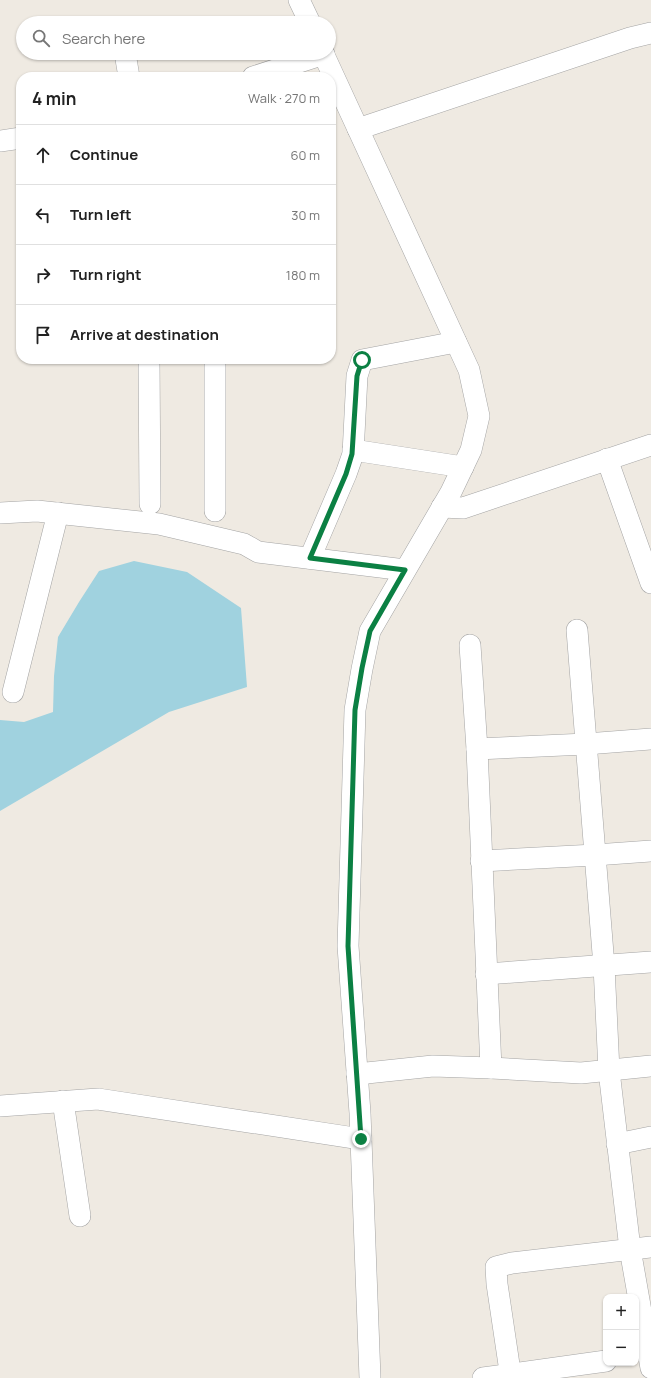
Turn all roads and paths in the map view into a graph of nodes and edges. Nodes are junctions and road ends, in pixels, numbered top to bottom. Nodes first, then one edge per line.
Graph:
1 (300, 0) edge
2 (307, 16) edge
3 (651, 33) edge
4 (126, 60) edge
5 (303, 60) edge
6 (327, 60) edge
7 (128, 72) edge
8 (268, 72) edge
9 (332, 72) edge
10 (336, 80) edge
11 (358, 129) junction
12 (16, 139) edge
13 (0, 141) edge
14 (456, 342) junction
15 (149, 364) edge
16 (216, 364) edge
17 (651, 444) edge
18 (353, 450) junction
19 (607, 459) junction
20 (463, 467) junction
21 (150, 504) dead end
22 (442, 507) junction
23 (216, 511) dead end
24 (0, 513) edge
25 (58, 514) junction
26 (310, 558) junction
27 (405, 570) junction
28 (651, 584) edge
29 (577, 630) dead end
30 (470, 644) dead end
31 (13, 692) dead end
32 (651, 739) edge
33 (586, 744) junction
34 (477, 749) junction
35 (651, 851) edge
36 (595, 855) junction
37 (482, 860) junction
38 (651, 962) edge
39 (604, 966) junction
40 (486, 974) junction
41 (651, 1066) edge
42 (490, 1068) junction
43 (609, 1071) junction
44 (357, 1074) junction
45 (63, 1101) junction
46 (0, 1106) edge
47 (651, 1137) edge
48 (361, 1139) junction
49 (617, 1144) junction
50 (80, 1216) dead end
51 (651, 1247) edge
52 (630, 1249) junction
53 (647, 1358) edge
54 (603, 1361) edge
55 (511, 1376) edge
56 (370, 1378) edge
57 (483, 1378) edge

1 - 2 street
3 - 11 street
4 - 7 street
5 - 8 street
6 - 9 street
10 - 11 street
11 - 14 street
12 - 13 street
14 - 18 street
14 - 20 street
15 - 21 street
16 - 23 street
17 - 19 street
18 - 20 street
18 - 26 street
19 - 22 street
19 - 28 street
20 - 22 street
22 - 27 street
24 - 25 street
25 - 26 street
25 - 31 street
26 - 27 street
27 - 44 street
29 - 33 street
30 - 34 street
32 - 33 street
33 - 34 street
33 - 36 street
34 - 37 street
35 - 36 street
36 - 37 street
36 - 39 street
37 - 40 street
38 - 39 street
39 - 40 street
39 - 43 street
40 - 42 street
41 - 43 street
42 - 43 street
42 - 44 street
43 - 49 street
44 - 48 street
45 - 46 street
45 - 48 street
45 - 50 street
47 - 49 street
48 - 56 street
49 - 52 street
51 - 52 street
52 - 53 street
52 - 55 street
54 - 55 street
55 - 57 street

